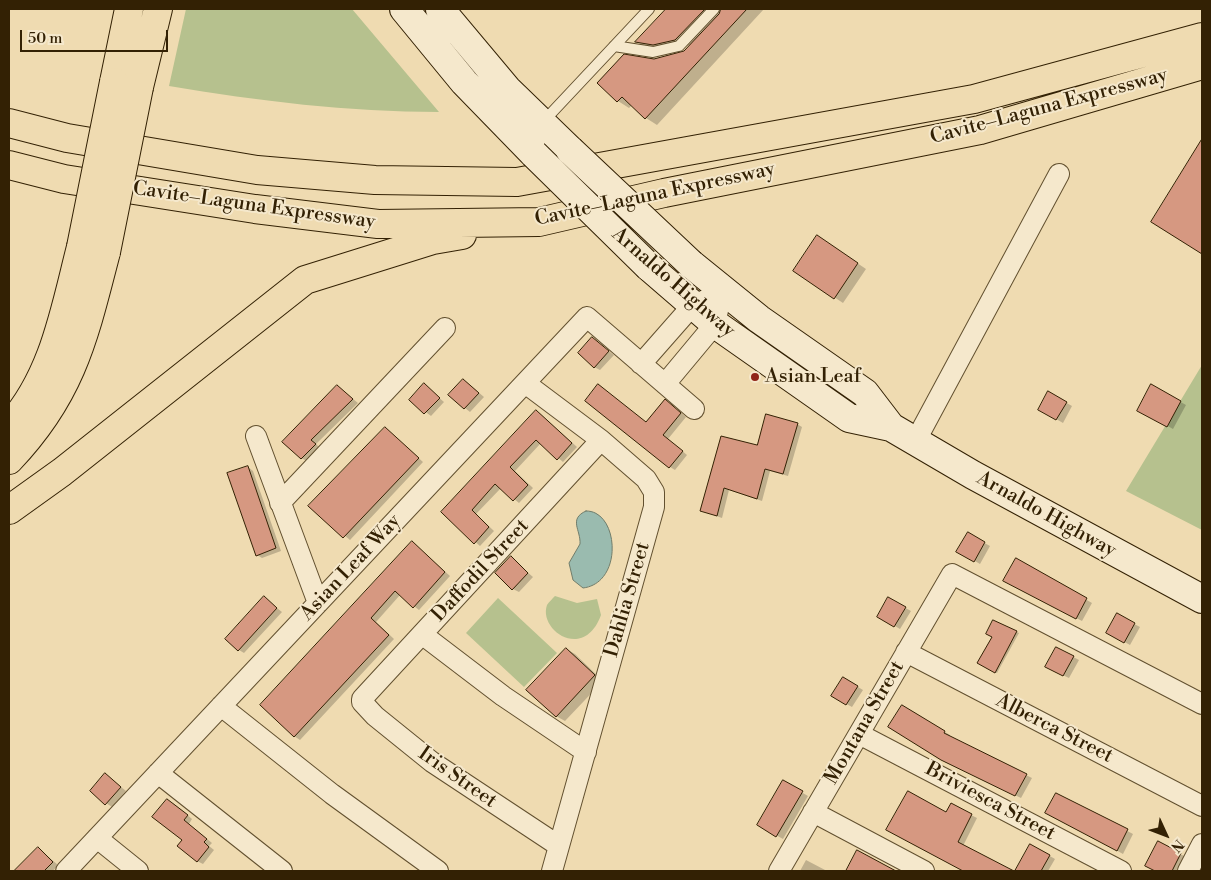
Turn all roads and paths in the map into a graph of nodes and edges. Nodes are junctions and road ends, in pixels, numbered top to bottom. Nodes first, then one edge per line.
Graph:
1 (129, 9) edge
2 (158, 9) edge
3 (404, 9) edge
4 (440, 9) edge
5 (649, 9) edge
6 (714, 9) edge
7 (1202, 37) edge
8 (614, 46) junction
9 (1202, 64) edge
10 (126, 84) junction
11 (9, 123) edge
12 (541, 124) junction
13 (9, 165) edge
14 (1059, 174) dead end
15 (539, 222) junction
16 (94, 249) junction
17 (722, 292) junction
18 (692, 306) junction
19 (716, 324) junction
20 (445, 328) dead end
21 (641, 364) junction
22 (525, 383) junction
23 (665, 384) junction
24 (694, 409) dead end
25 (9, 426) edge
26 (891, 427) junction
27 (256, 436) dead end
28 (601, 440) junction
29 (915, 442) junction
30 (9, 460) edge
31 (280, 503) junction
32 (9, 510) edge
33 (1202, 600) edge
34 (318, 603) junction
35 (423, 635) junction
36 (906, 652) junction
37 (362, 702) joint
38 (1202, 704) edge
39 (222, 706) junction
40 (859, 734) junction
41 (586, 752) junction
42 (158, 773) junction
43 (1202, 806) edge
44 (813, 812) junction
45 (97, 838) junction
46 (1202, 844) edge
47 (559, 846) junction
48 (66, 871) edge
49 (138, 871) edge
50 (282, 871) edge
51 (438, 871) edge
52 (552, 871) edge
53 (778, 871) edge
54 (924, 871) edge
55 (1121, 871) edge
56 (1188, 871) edge

1 - 10 highway
2 - 10 highway
3 - 18 main road, Arnaldo Highway, bridge
4 - 12 main road, Arnaldo Highway
5 - 8 lane
6 - 8 lane
7 - 11 highway, Cavite–Laguna Expressway
8 - 12 lane
9 - 15 highway, Cavite–Laguna Expressway
10 - 16 highway, bridge
12 - 17 main road, Arnaldo Highway, bridge
13 - 15 highway, Cavite–Laguna Expressway
14 - 29 street
15 - 32 highway
16 - 25 highway
16 - 30 highway
17 - 18 street
17 - 19 street
17 - 26 main road, Arnaldo Highway
18 - 19 main road, Arnaldo Highway
18 - 21 street
19 - 23 street
19 - 26 main road, Arnaldo Highway
20 - 31 street
21 - 22 street, Asian Leaf Way
21 - 23 street, Asian Leaf Way
22 - 28 street, Dahlia Street
22 - 34 street, Asian Leaf Way
23 - 24 street, Asian Leaf Way
26 - 29 main road, Arnaldo Highway
27 - 31 street
28 - 35 street, Daffodil Street
28 - 41 street, Dahlia Street
29 - 33 main road, Arnaldo Highway
31 - 34 street
34 - 39 street, Asian Leaf Way
35 - 37 street, Daffodil Street
35 - 41 street
36 - 38 street, Montana Street
36 - 40 street, Montana Street
36 - 43 street, Alberca Street
37 - 47 street, Iris Street
39 - 42 street, Asian Leaf Way
39 - 51 street
40 - 44 street, Montana Street
40 - 55 street, Briviesca Street
41 - 47 street, Dahlia Street
42 - 45 street, Asian Leaf Way
42 - 50 street
44 - 53 street, Montana Street
44 - 54 street
45 - 48 street, Asian Leaf Way
45 - 49 street
46 - 56 street
47 - 52 street, Dahlia Street

